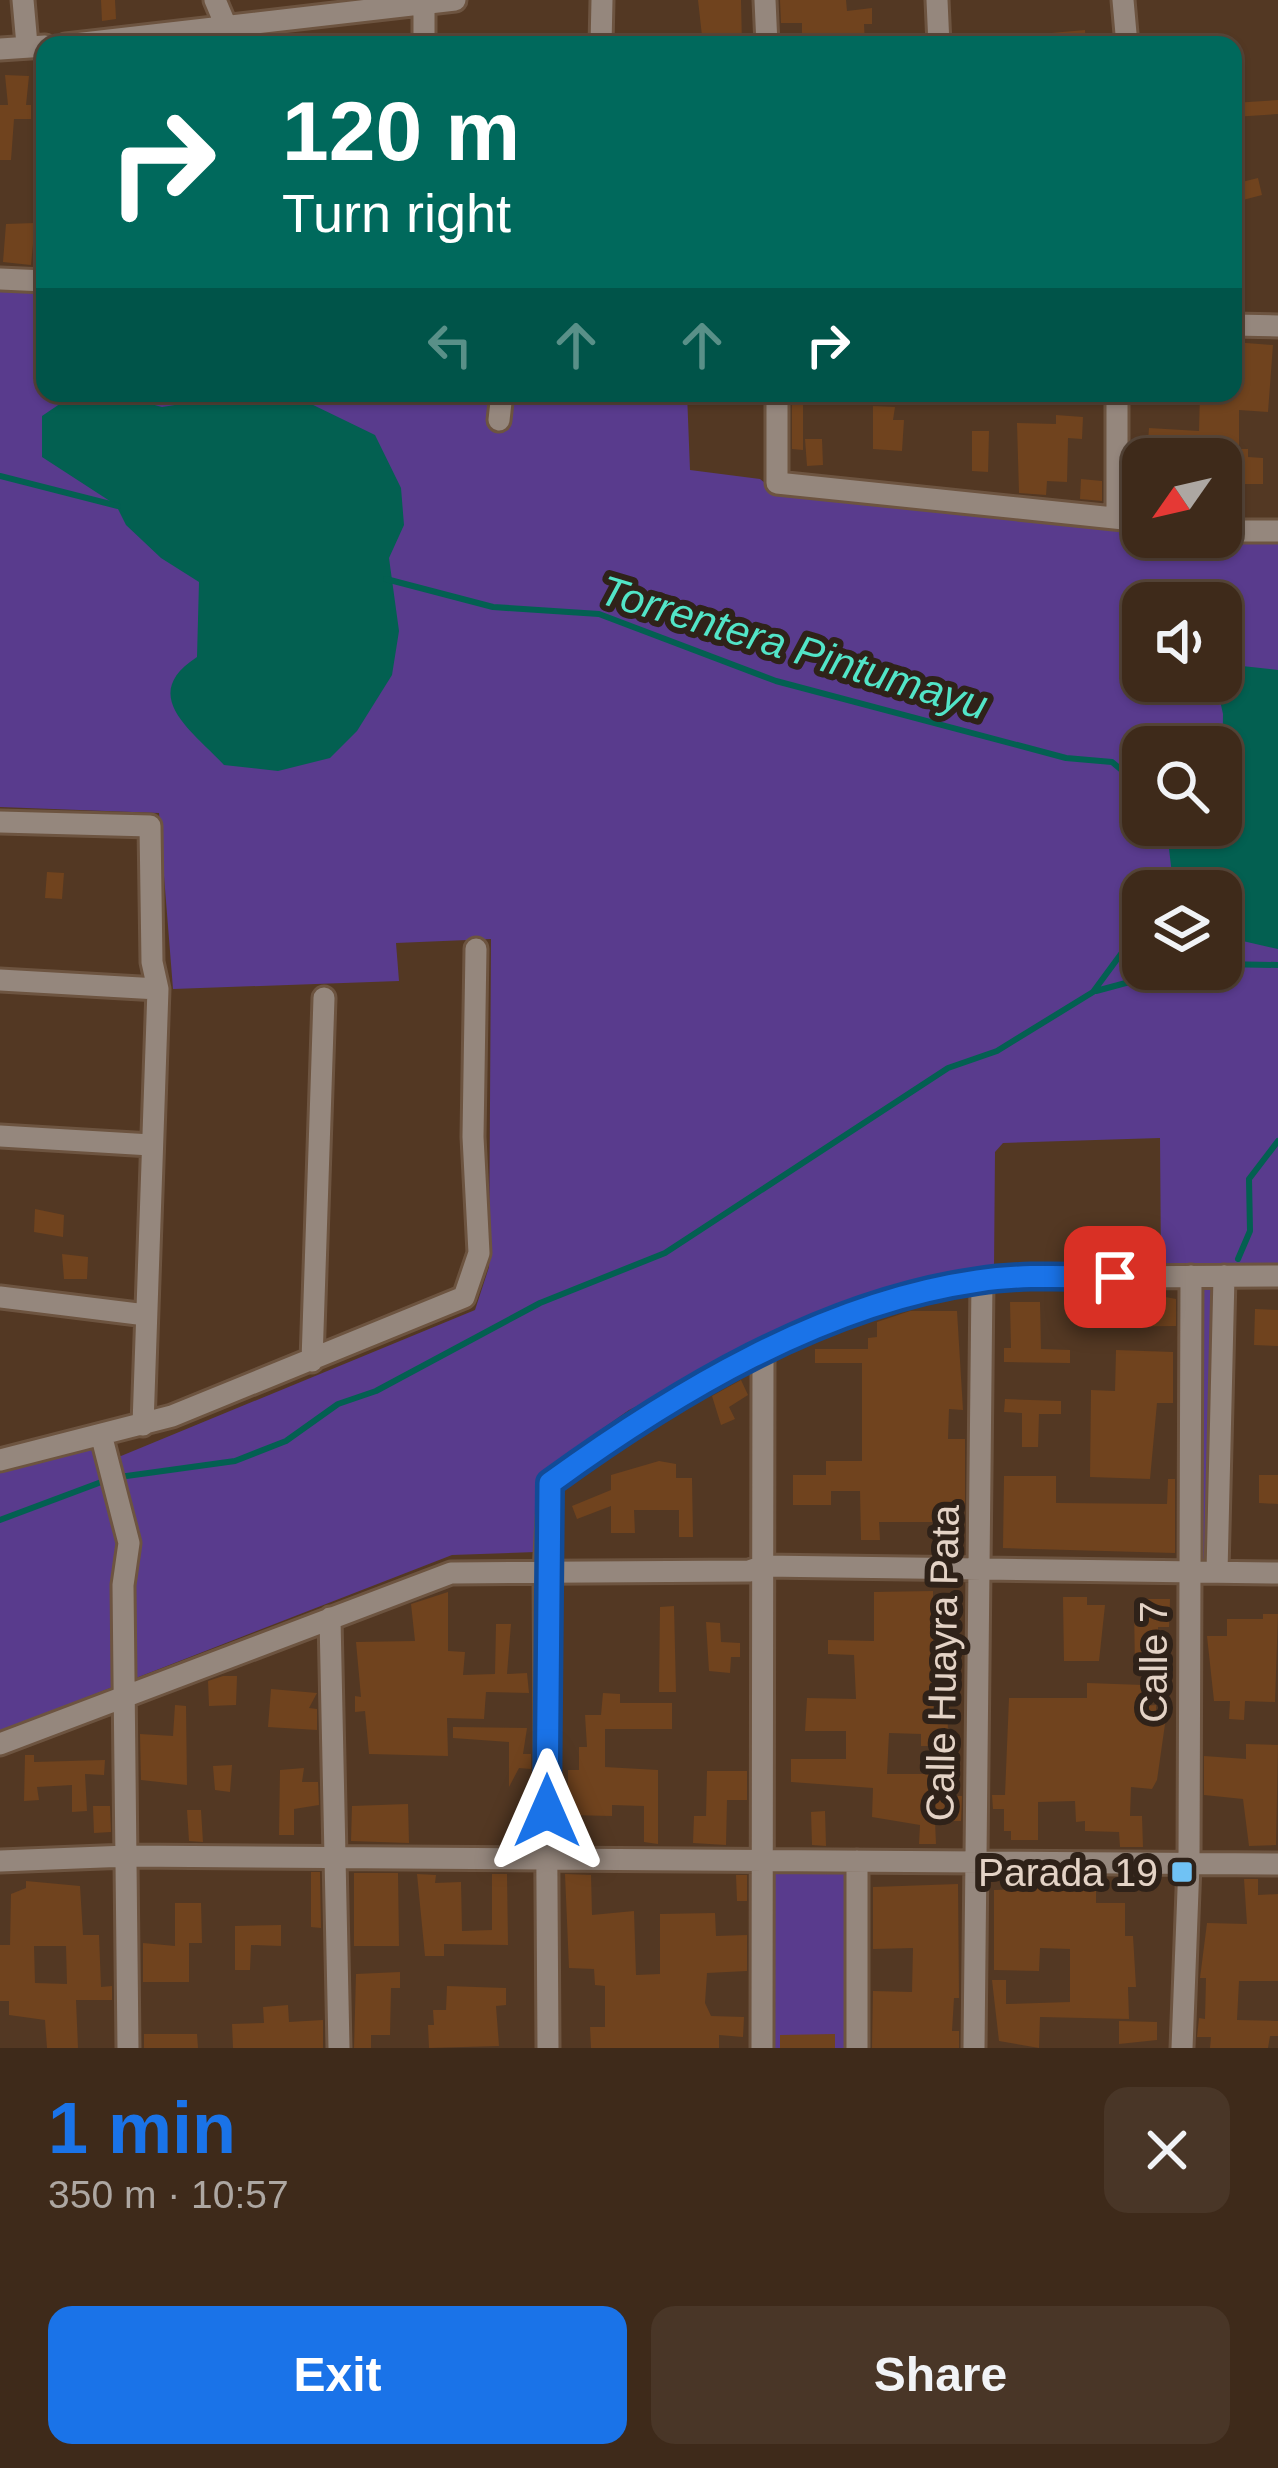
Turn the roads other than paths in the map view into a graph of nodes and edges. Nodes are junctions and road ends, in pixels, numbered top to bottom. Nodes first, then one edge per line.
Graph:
1 (23, 0) edge
2 (215, 0) edge
3 (455, 0) edge
4 (602, 0) edge
5 (765, 0) edge
6 (937, 0) edge
7 (1124, 0) edge
8 (412, 3) edge
9 (231, 36) edge
10 (421, 36) edge
11 (601, 36) edge
12 (767, 36) edge
13 (939, 36) edge
14 (1126, 36) edge
15 (36, 46) edge
16 (0, 49) edge
17 (0, 279) edge
18 (36, 281) edge
19 (1242, 325) edge
20 (1278, 326) edge
21 (501, 402) edge
22 (777, 402) edge
23 (1117, 402) edge
24 (499, 420) dead end
25 (1118, 516) junction
26 (1122, 517) edge
27 (1278, 531) edge
28 (1242, 532) edge
29 (0, 822) edge
30 (476, 949) dead end
31 (0, 980) edge
32 (158, 989) junction
33 (325, 998) dead end
34 (0, 1136) edge
35 (151, 1145) junction
36 (1191, 1276) junction
37 (1224, 1276) junction
38 (1278, 1276) edge
39 (982, 1280) junction
40 (0, 1298) edge
41 (146, 1315) junction
42 (763, 1353) junction
43 (312, 1361) junction
44 (143, 1425) junction
45 (102, 1438) junction
46 (0, 1460) edge
47 (764, 1566) junction
48 (979, 1569) junction
49 (545, 1572) junction
50 (1217, 1572) junction
51 (1278, 1573) edge
52 (1190, 1574) junction
53 (330, 1618) junction
54 (124, 1698) junction
55 (0, 1744) edge
56 (128, 1856) junction
57 (335, 1858) junction
58 (548, 1859) junction
59 (0, 1861) edge
60 (765, 1861) junction
61 (857, 1861) junction
62 (976, 1862) junction
63 (1189, 1864) junction
64 (1278, 1864) edge
65 (128, 2048) edge
66 (339, 2048) edge
67 (548, 2048) edge
68 (762, 2048) edge
69 (857, 2048) edge
70 (974, 2048) edge
71 (1182, 2048) edge

1 - 15 street
2 - 9 street
3 - 8 street
4 - 11 street
5 - 12 street
6 - 13 street
7 - 14 street
8 - 9 street
8 - 10 street
15 - 16 street
17 - 18 street
19 - 20 street
21 - 24 street
22 - 25 street
23 - 25 street
25 - 26 street
27 - 28 street
29 - 32 street
30 - 43 street
31 - 32 street
32 - 35 street
33 - 43 street
34 - 35 street
35 - 41 street
36 - 37 street
36 - 39 street
36 - 52 street, Calle 7
37 - 38 street
37 - 50 street, Calle 7
39 - 42 street
39 - 48 street, Calle Huayra Pata
40 - 41 street
41 - 44 street
42 - 47 street
42 - 49 street
43 - 44 street
44 - 45 street
45 - 46 street
45 - 54 street
47 - 48 street
47 - 49 street
47 - 60 street
48 - 52 street
48 - 62 street, Calle Huayra Pata
49 - 53 street
49 - 58 street
50 - 51 street
50 - 52 street
52 - 63 street, Calle 7
53 - 54 street
53 - 57 street
54 - 55 street
54 - 56 street
56 - 57 street
56 - 59 street
56 - 65 street
57 - 58 street
57 - 66 street
58 - 60 street
58 - 67 street
60 - 61 street
60 - 68 street
61 - 62 street
61 - 69 street
62 - 63 street
62 - 70 street, Calle Huayra Pata
63 - 64 street
63 - 71 street, Calle 7

